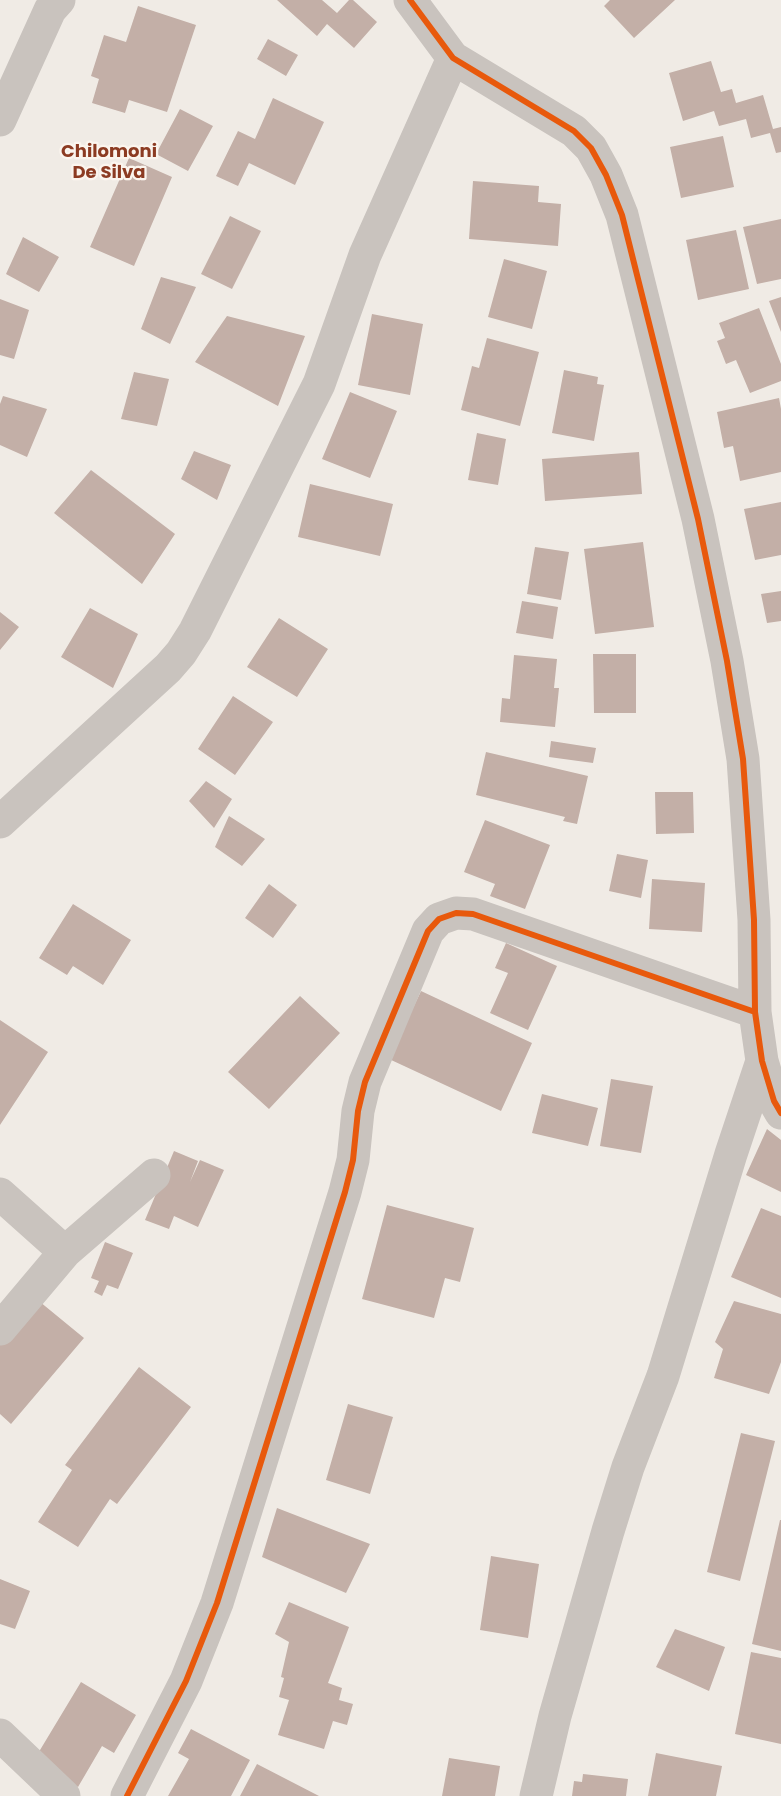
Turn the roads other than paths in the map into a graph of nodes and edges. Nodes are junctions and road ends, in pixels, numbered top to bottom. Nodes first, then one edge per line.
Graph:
1 (59, 0) edge
2 (410, 0) edge
3 (453, 58) junction
4 (0, 120) edge
5 (0, 822) edge
6 (754, 1012) junction
7 (762, 1061) junction
8 (781, 1113) edge
9 (154, 1175) dead end
10 (0, 1194) edge
11 (65, 1252) junction
12 (0, 1329) edge
13 (0, 1735) edge
14 (64, 1796) edge
15 (127, 1796) edge
16 (536, 1796) edge

1 - 4 street
2 - 3 street
3 - 5 street
3 - 6 street
6 - 7 street
6 - 15 street
7 - 8 street
7 - 16 street
9 - 11 street
10 - 11 street
11 - 12 street
13 - 14 street

